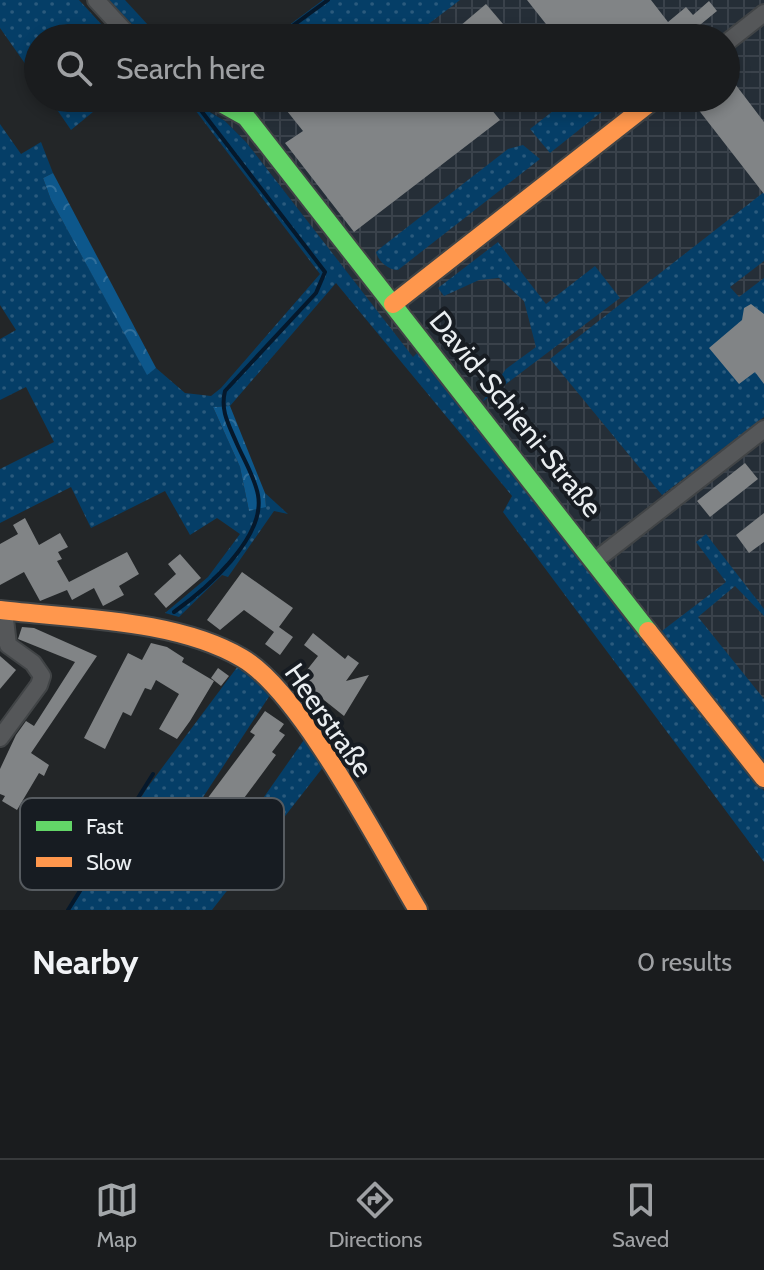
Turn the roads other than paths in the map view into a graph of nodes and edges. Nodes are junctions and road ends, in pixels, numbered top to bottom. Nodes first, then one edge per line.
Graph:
1 (96, 0) edge
2 (764, 13) edge
3 (118, 24) edge
4 (740, 32) edge
5 (237, 112) edge
6 (638, 112) edge
7 (393, 304) junction
8 (764, 429) edge
9 (596, 560) junction
10 (2, 610) edge
11 (0, 738) edge
12 (763, 776) edge
13 (418, 910) edge

1 - 3 street
2 - 4 street
5 - 7 street, David-Schieni-Straße
6 - 7 street
7 - 9 street, David-Schieni-Straße
8 - 9 street
9 - 12 street, David-Schieni-Straße
10 - 11 street
10 - 13 street, Heerstraße

